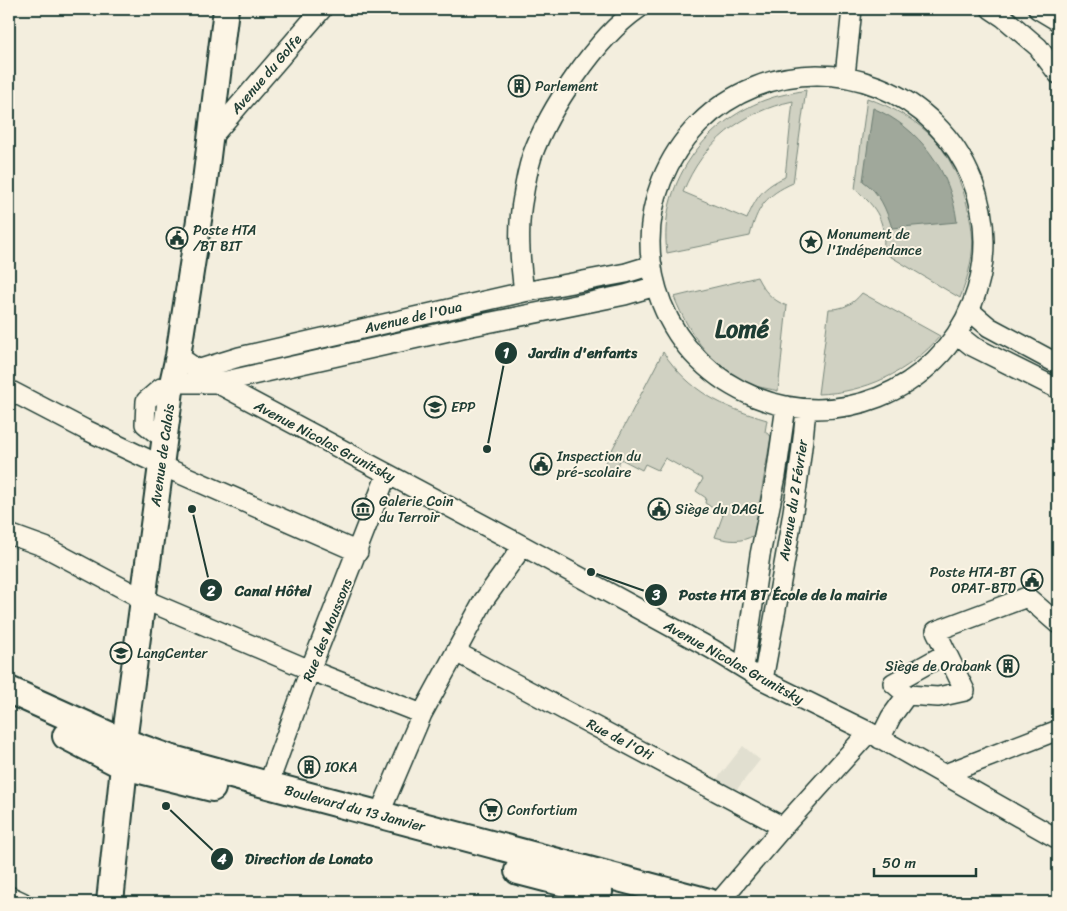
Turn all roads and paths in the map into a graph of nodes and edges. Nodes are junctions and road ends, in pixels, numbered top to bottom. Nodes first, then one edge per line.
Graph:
1 (226, 9) edge
2 (322, 9) edge
3 (638, 9) edge
4 (842, 9) edge
5 (852, 9) edge
6 (991, 9) edge
7 (1038, 9) edge
8 (1058, 21) edge
9 (1058, 74) edge
10 (839, 75) junction
11 (210, 139) junction
12 (652, 265) junction
13 (656, 286) junction
14 (524, 292) junction
15 (970, 311) junction
16 (957, 334) junction
17 (178, 356) junction
18 (1058, 364) edge
19 (200, 370) junction
20 (217, 383) junction
21 (164, 389) junction
22 (1058, 389) edge
23 (9, 390) edge
24 (786, 406) junction
25 (806, 409) junction
26 (160, 465) junction
27 (387, 474) junction
28 (9, 534) edge
29 (523, 546) junction
30 (358, 552) junction
31 (144, 599) junction
32 (1058, 624) edge
33 (456, 652) junction
34 (947, 653) junction
35 (744, 668) junction
36 (310, 670) junction
37 (763, 680) junction
38 (9, 690) edge
39 (907, 695) junction
40 (9, 710) edge
41 (422, 714) junction
42 (1058, 730) edge
43 (874, 736) junction
44 (124, 754) junction
45 (945, 774) junction
46 (268, 786) junction
47 (379, 815) junction
48 (783, 827) junction
49 (1058, 839) edge
50 (9, 896) edge
51 (22, 902) edge
52 (110, 902) edge
53 (643, 902) edge
54 (709, 902) edge
55 (719, 902) edge

1 - 11 main road, Avenue de Calais
2 - 11 street, Avenue du Golfe
3 - 14 street
4 - 10 street
5 - 10 street
6 - 9 street
7 - 8 street
10 - 12 street
10 - 15 street
11 - 17 main road, Avenue de Calais
12 - 13 street
12 - 14 street, Avenue de l'Oua
13 - 20 street, Avenue de l'Oua
13 - 24 street
14 - 19 street, Avenue de l'Oua
15 - 16 street
15 - 18 street
16 - 22 street
16 - 25 street
17 - 19 street
17 - 21 main road, Avenue de Calais
19 - 20 street, Avenue Nicolas Grunitsky
20 - 21 street
20 - 27 street, Avenue Nicolas Grunitsky
21 - 26 main road, Avenue de Calais
23 - 26 street
24 - 25 street
24 - 35 street, Avenue du 2 Février
25 - 37 street, Avenue du 2 Février
26 - 30 street
26 - 31 main road, Avenue de Calais
27 - 29 street, Avenue Nicolas Grunitsky
27 - 30 street, Rue des Moussons
28 - 31 street
29 - 33 street
29 - 35 street, Avenue Nicolas Grunitsky
30 - 36 street, Rue des Moussons
31 - 36 street
31 - 44 main road, Avenue de Calais
32 - 34 street
33 - 41 street
33 - 48 street, Rue de l'Oti
34 - 39 street
34 - 39 street
35 - 37 street, Avenue Nicolas Grunitsky
36 - 41 street
36 - 46 street, Rue des Moussons
37 - 43 street, Avenue Nicolas Grunitsky
38 - 44 highway, Boulevard du 13 Janvier
39 - 43 street
40 - 44 highway, Boulevard du 13 Janvier
41 - 47 street
42 - 45 street
43 - 45 street, Avenue Nicolas Grunitsky
43 - 48 street
44 - 46 highway, Boulevard du 13 Janvier
44 - 52 highway, Avenue de Calais
44 - 53 highway, Boulevard du 13 Janvier
45 - 49 street, Avenue Nicolas Grunitsky
46 - 47 highway, Boulevard du 13 Janvier
47 - 54 highway, Boulevard du 13 Janvier
48 - 55 street
50 - 51 street

